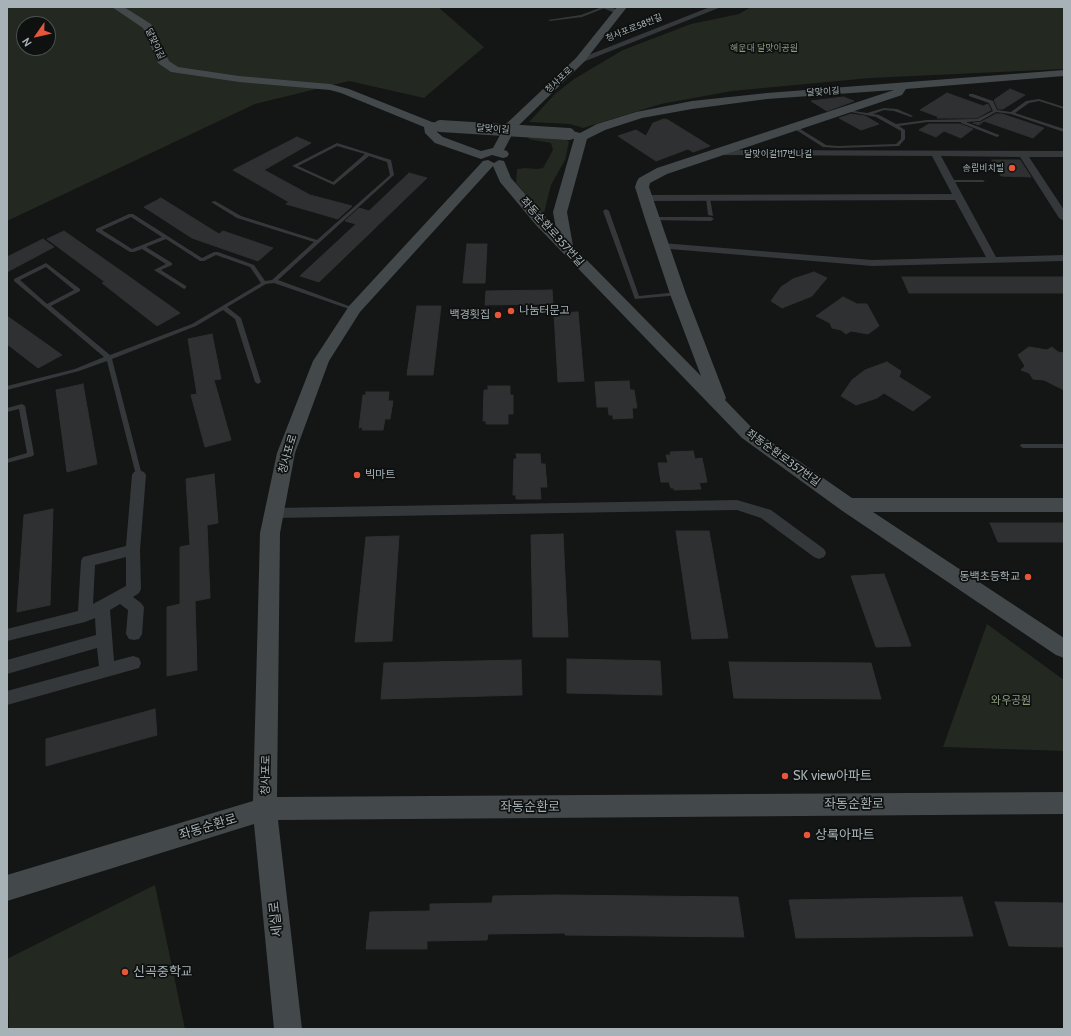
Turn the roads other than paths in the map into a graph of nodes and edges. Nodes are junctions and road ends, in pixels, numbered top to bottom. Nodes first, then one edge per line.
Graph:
1 (117, 7) edge
2 (604, 7) edge
3 (717, 7) edge
4 (620, 10) edge
5 (550, 20) dead end
6 (580, 60) junction
7 (1064, 73) edge
8 (902, 86) junction
9 (971, 95) dead end
10 (1064, 108) edge
11 (848, 111) junction
12 (995, 111) junction
13 (1012, 113) junction
14 (866, 115) junction
15 (911, 116) dead end
16 (961, 121) junction
17 (435, 125) junction
18 (895, 125) junction
19 (795, 128) junction
20 (1064, 131) edge
21 (575, 136) junction
22 (998, 136) dead end
23 (368, 154) junction
24 (718, 154) junction
25 (935, 154) junction
26 (1023, 154) junction
27 (1064, 154) edge
28 (491, 159) junction
29 (948, 181) junction
30 (983, 181) dead end
31 (957, 197) junction
32 (645, 198) junction
33 (708, 198) junction
34 (213, 202) dead end
35 (1060, 206) edge
36 (606, 211) dead end
37 (1064, 218) edge
38 (652, 219) junction
39 (166, 237) junction
40 (318, 242) junction
41 (662, 246) junction
42 (143, 247) junction
43 (566, 248) junction
44 (1064, 258) edge
45 (992, 259) junction
46 (274, 281) junction
47 (264, 283) junction
48 (184, 287) dead end
49 (678, 294) junction
50 (47, 306) junction
51 (222, 307) junction
52 (354, 308) junction
53 (109, 358) junction
54 (258, 382) dead end
55 (7, 388) edge
56 (721, 406) junction
57 (7, 410) edge
58 (1023, 446) dead end
59 (1064, 446) edge
60 (7, 461) edge
61 (138, 475) joint
62 (848, 505) junction
63 (1064, 505) edge
64 (274, 513) junction
65 (133, 550) junction
66 (819, 553) dead end
67 (121, 596) junction
68 (102, 607) junction
69 (85, 616) junction
70 (134, 634) dead end
71 (7, 635) edge
72 (104, 639) junction
73 (1064, 649) edge
74 (133, 663) dead end
75 (7, 667) edge
76 (107, 670) junction
77 (7, 698) edge
78 (1064, 802) edge
79 (265, 809) junction
80 (7, 888) edge
81 (288, 1029) edge

1 - 17 street, 달맞이길
2 - 4 street
2 - 5 lane
3 - 6 street, 청사포로58번길
4 - 6 street, 청사포로
6 - 28 street, 청사포로
7 - 8 street, 달맞이길
8 - 11 street, 달맞이길
8 - 21 street, 달맞이길
9 - 12 lane
10 - 13 lane
11 - 14 lane
11 - 19 street, 달맞이길
12 - 13 lane
12 - 16 lane
13 - 20 lane
14 - 15 lane
14 - 18 lane
16 - 18 lane
16 - 22 lane
17 - 21 street, 달맞이길, bridge
17 - 28 street
18 - 19 lane
19 - 24 street, 달맞이길
21 - 43 street
23 - 23 lane
23 - 40 lane
24 - 25 street, 달맞이길117번나길
24 - 32 street, 달맞이길117번나길
25 - 26 street, 달맞이길117번나길
25 - 29 street
26 - 27 street, 달맞이길117번나길
26 - 35 street
28 - 43 street, 좌동순환로357번길
28 - 52 street, 청사포로
29 - 30 lane
29 - 31 street
31 - 33 street
31 - 45 street
32 - 33 street
32 - 38 street, 달맞이길117번나길
33 - 38 lane
34 - 40 lane
35 - 37 street
36 - 49 lane
38 - 41 street, 달맞이길117번나길
39 - 42 lane
39 - 42 lane
39 - 47 lane
40 - 46 lane
41 - 45 street
41 - 49 street, 달맞이길117번나길
42 - 48 lane
43 - 56 street, 좌동순환로357번길
44 - 45 street
46 - 47 lane
46 - 52 lane
47 - 51 lane
49 - 56 street, 달맞이길117번나길
50 - 50 lane
50 - 53 lane
51 - 53 lane
51 - 54 lane
52 - 64 street, 청사포로
53 - 55 lane
53 - 61 lane
56 - 62 street, 좌동순환로357번길
57 - 60 lane
58 - 59 lane
61 - 65 street
62 - 63 street
62 - 73 street, 좌동순환로357번길
64 - 66 street
64 - 79 street, 청사포로
65 - 67 street
65 - 69 street
67 - 68 street
67 - 70 street
68 - 69 street
68 - 72 street
69 - 71 street
72 - 75 street
72 - 76 street
74 - 76 street
76 - 77 street
78 - 79 street, 좌동순환로
79 - 80 street, 좌동순환로
79 - 81 street, 세실로

